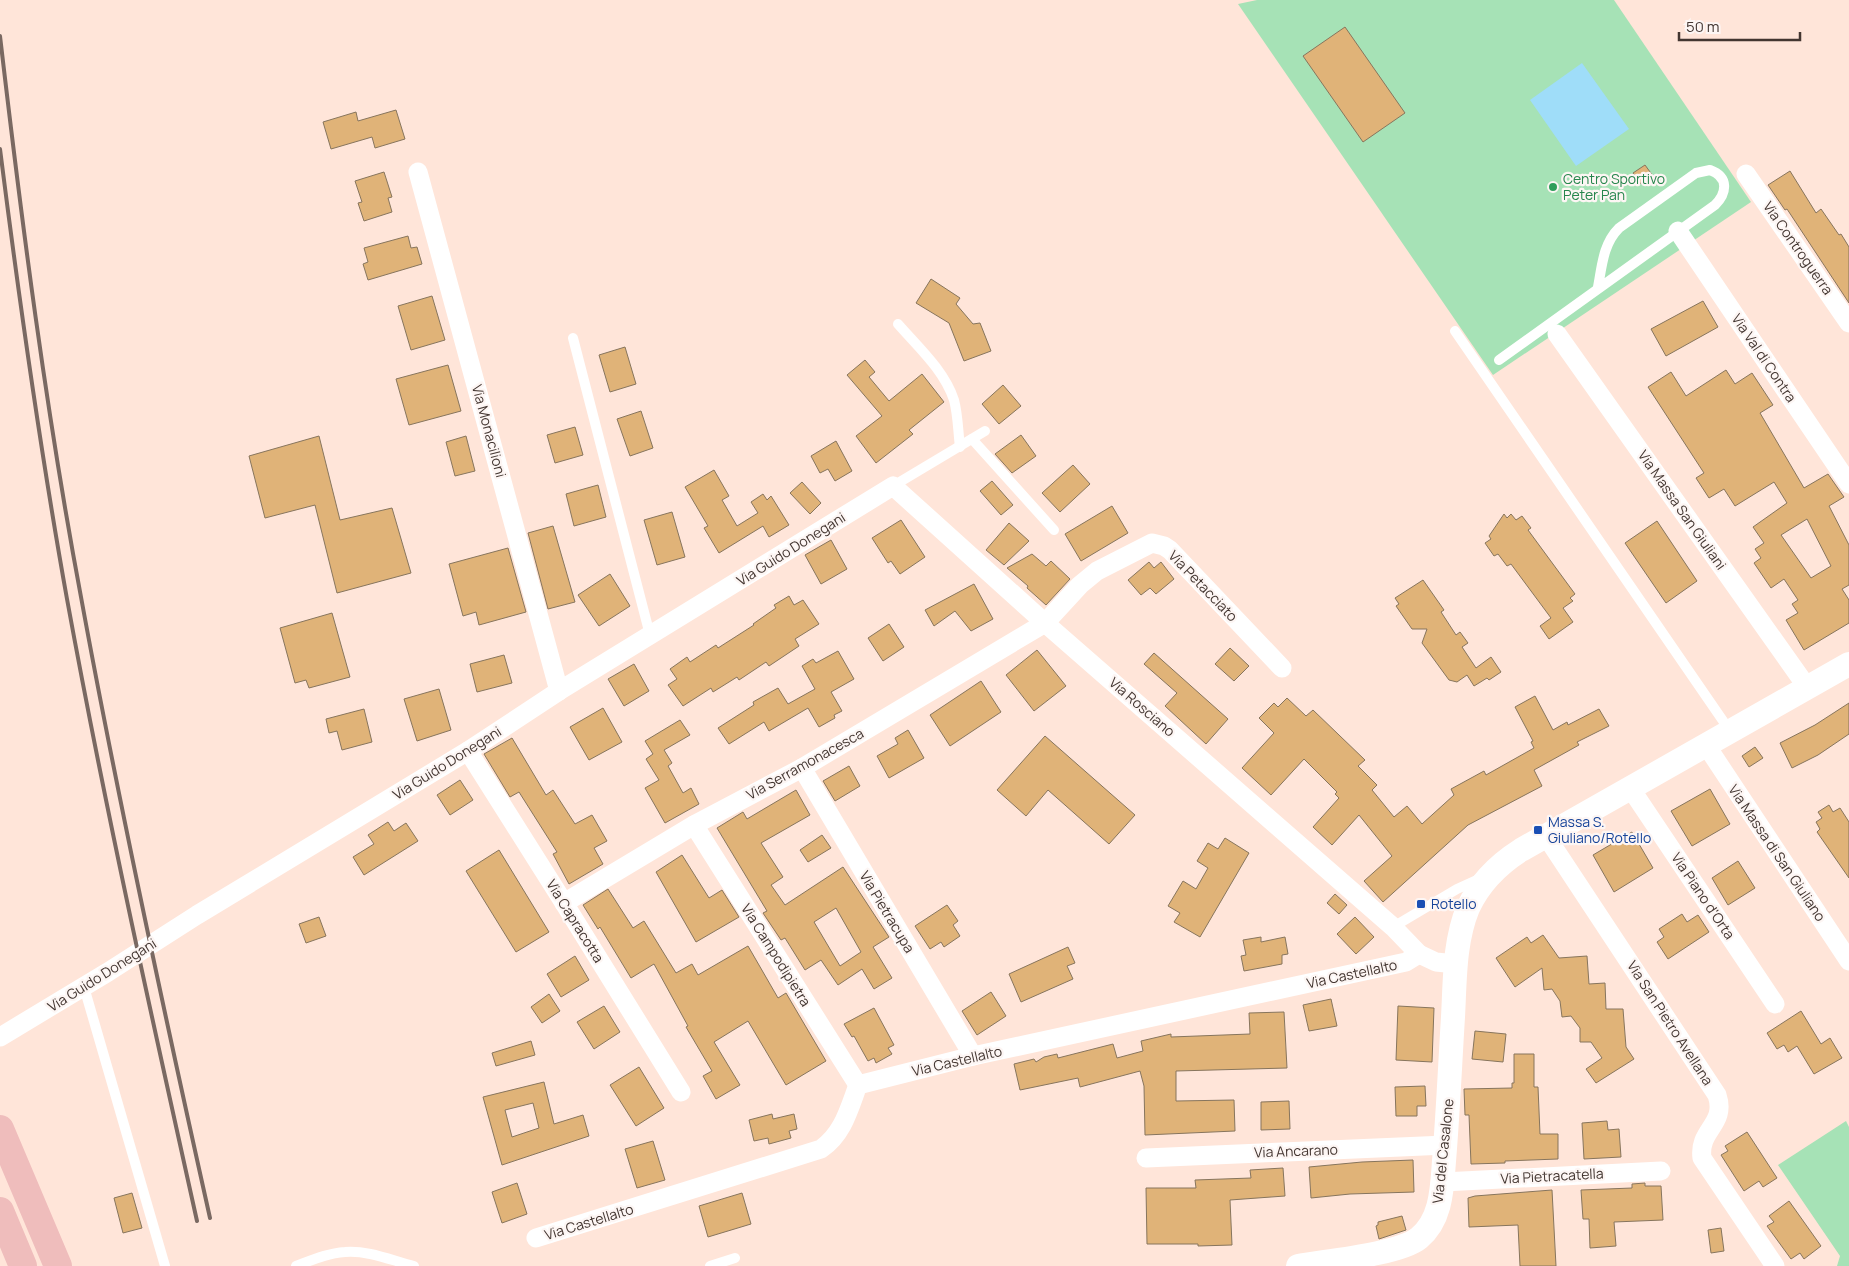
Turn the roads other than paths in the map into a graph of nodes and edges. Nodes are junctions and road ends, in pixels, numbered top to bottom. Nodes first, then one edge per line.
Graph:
1 (418, 172) dead end
2 (1746, 174) dead end
3 (1678, 231) junction
4 (1598, 288) junction
5 (1849, 323) edge
6 (898, 324) dead end
7 (1455, 331) dead end
8 (1557, 334) dead end
9 (573, 338) dead end
10 (1498, 360) dead end
11 (985, 432) dead end
12 (972, 439) junction
13 (960, 446) junction
14 (1849, 484) edge
15 (893, 486) junction
16 (1054, 530) dead end
17 (1045, 622) junction
18 (650, 635) junction
19 (1849, 664) edge
20 (1282, 668) dead end
21 (1807, 687) junction
22 (559, 691) junction
23 (1730, 731) junction
24 (1706, 745) junction
25 (468, 751) junction
26 (802, 768) junction
27 (1632, 789) junction
28 (694, 825) junction
29 (1546, 836) junction
30 (1492, 874) junction
31 (564, 903) junction
32 (1393, 927) junction
33 (1419, 954) junction
34 (1849, 961) edge
35 (1456, 964) junction
36 (84, 987) junction
37 (1775, 1004) dead end
38 (0, 1037) edge
39 (973, 1056) junction
40 (858, 1085) junction
41 (680, 1092) dead end
42 (0, 1129) edge
43 (1446, 1145) junction
44 (1146, 1158) dead end
45 (1661, 1171) dead end
46 (1442, 1182) junction
47 (0, 1211) edge
48 (536, 1238) dead end
49 (735, 1258) dead end
50 (23, 1266) edge
51 (58, 1266) edge
52 (165, 1266) edge
53 (296, 1266) edge
54 (414, 1266) edge
55 (710, 1266) edge
56 (1298, 1266) edge
57 (1774, 1266) edge

1 - 22 street, Via Monacilioni
2 - 5 street, Via Controguerra
3 - 4 lane
3 - 4 lane
3 - 14 street, Via Val di Contra
4 - 10 lane
6 - 13 lane
7 - 23 lane
8 - 21 street, Via Massa San Giuliani
9 - 18 lane
11 - 12 lane
12 - 13 lane
12 - 16 lane
13 - 15 lane
15 - 17 street, Via Rosciano
15 - 18 street, Via Guido Donegani
17 - 20 street, Via Petacciato
17 - 26 street, Via Serramonacesca
17 - 32 street, Via Rosciano
18 - 22 street, Via Guido Donegani
19 - 21 street
21 - 23 street
22 - 25 street, Via Guido Donegani
23 - 24 street
24 - 27 street
24 - 34 street, Via Massa di San Giuliano
25 - 31 street, Via Capracotta
25 - 36 street, Via Guido Donegani
26 - 28 street, Via Serramonacesca
26 - 39 street, Via Pietracupa
27 - 29 street
27 - 37 street, Via Piano d'Orta
28 - 31 street, Via Serramonacesca
28 - 40 street, Via Campodipietra
29 - 30 street
29 - 57 street, Via San Pietro Avellana
30 - 32 lane
30 - 35 street
31 - 41 street, Via Capracotta
32 - 33 street, Via Rosciano
33 - 35 street
33 - 39 street, Via Castellalto
35 - 43 street, Via del Casalone
36 - 38 street, Via Guido Donegani
36 - 52 lane
39 - 40 street, Via Castellalto
40 - 48 street, Via Castellalto
42 - 51 highway
43 - 44 street, Via Ancarano
43 - 46 street, Via del Casalone
45 - 46 street, Via Pietracatella
46 - 56 street, Via del Casalone
47 - 50 highway
49 - 55 lane
53 - 54 lane

